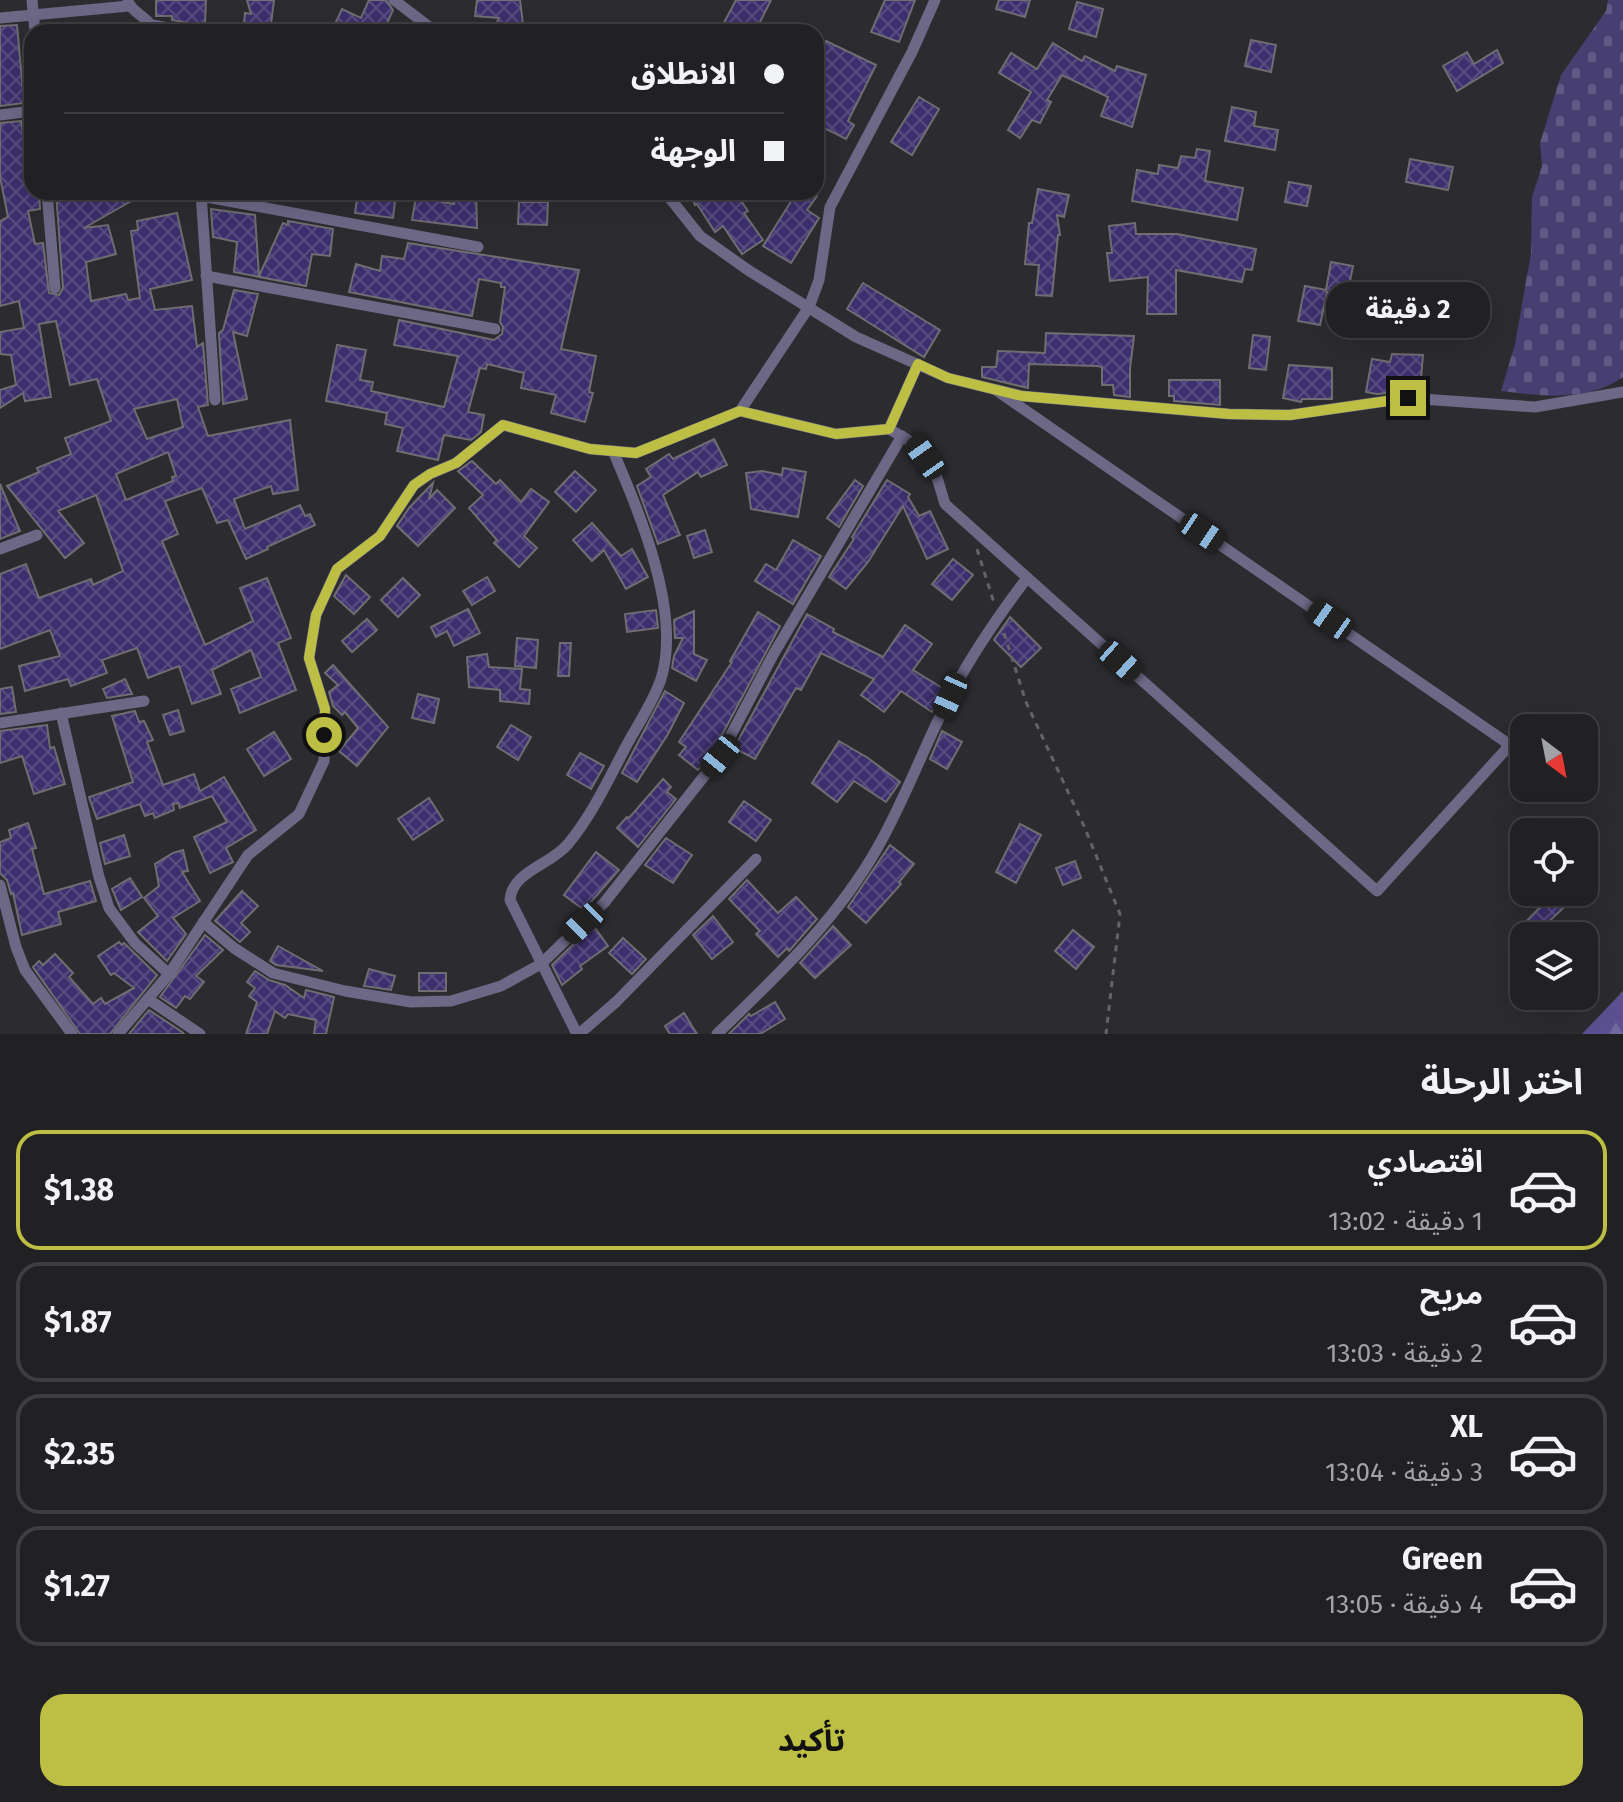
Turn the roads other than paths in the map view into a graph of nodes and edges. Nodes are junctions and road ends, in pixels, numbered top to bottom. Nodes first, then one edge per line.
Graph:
1 (32, 0) edge
2 (935, 0) edge
3 (128, 3) edge
4 (401, 3) edge
5 (33, 15) junction
6 (0, 18) edge
7 (34, 24) edge
8 (148, 24) edge
9 (426, 24) edge
10 (24, 112) edge
11 (0, 115) edge
12 (48, 200) edge
13 (201, 200) edge
14 (232, 200) edge
15 (671, 200) edge
16 (478, 247) dead end
17 (206, 276) junction
18 (55, 288) dead end
19 (809, 307) junction
20 (495, 329) dead end
21 (918, 364) junction
22 (996, 390) junction
23 (1623, 392) edge
24 (215, 400) dead end
25 (740, 411) junction
26 (889, 429) junction
27 (902, 436) junction
28 (613, 451) junction
29 (37, 535) dead end
30 (0, 549) edge
31 (1027, 578) junction
32 (144, 701) dead end
33 (61, 713) junction
34 (0, 723) edge
35 (756, 859) dead end
36 (0, 885) edge
37 (203, 922) junction
38 (541, 964) junction
39 (169, 974) junction
40 (148, 999) junction
41 (72, 1034) edge
42 (118, 1034) edge
43 (200, 1034) edge
44 (578, 1034) edge
45 (717, 1034) edge

1 - 5 street
2 - 19 street
3 - 5 street
3 - 8 street
4 - 9 street
5 - 6 street
5 - 7 street
10 - 11 street
12 - 18 street
13 - 17 street
14 - 16 street
15 - 19 street
17 - 20 street
17 - 24 street
19 - 21 street
19 - 25 street
21 - 22 street
21 - 26 street
22 - 23 street
22 - 31 street
25 - 26 street
25 - 28 street
26 - 27 street
27 - 31 street
27 - 38 street
28 - 37 street
28 - 38 street
29 - 30 street
31 - 45 street
32 - 33 street
33 - 34 street
33 - 39 street
35 - 44 street
36 - 41 street
37 - 38 street
37 - 39 street
38 - 44 street
39 - 40 street
40 - 42 street
40 - 43 street

